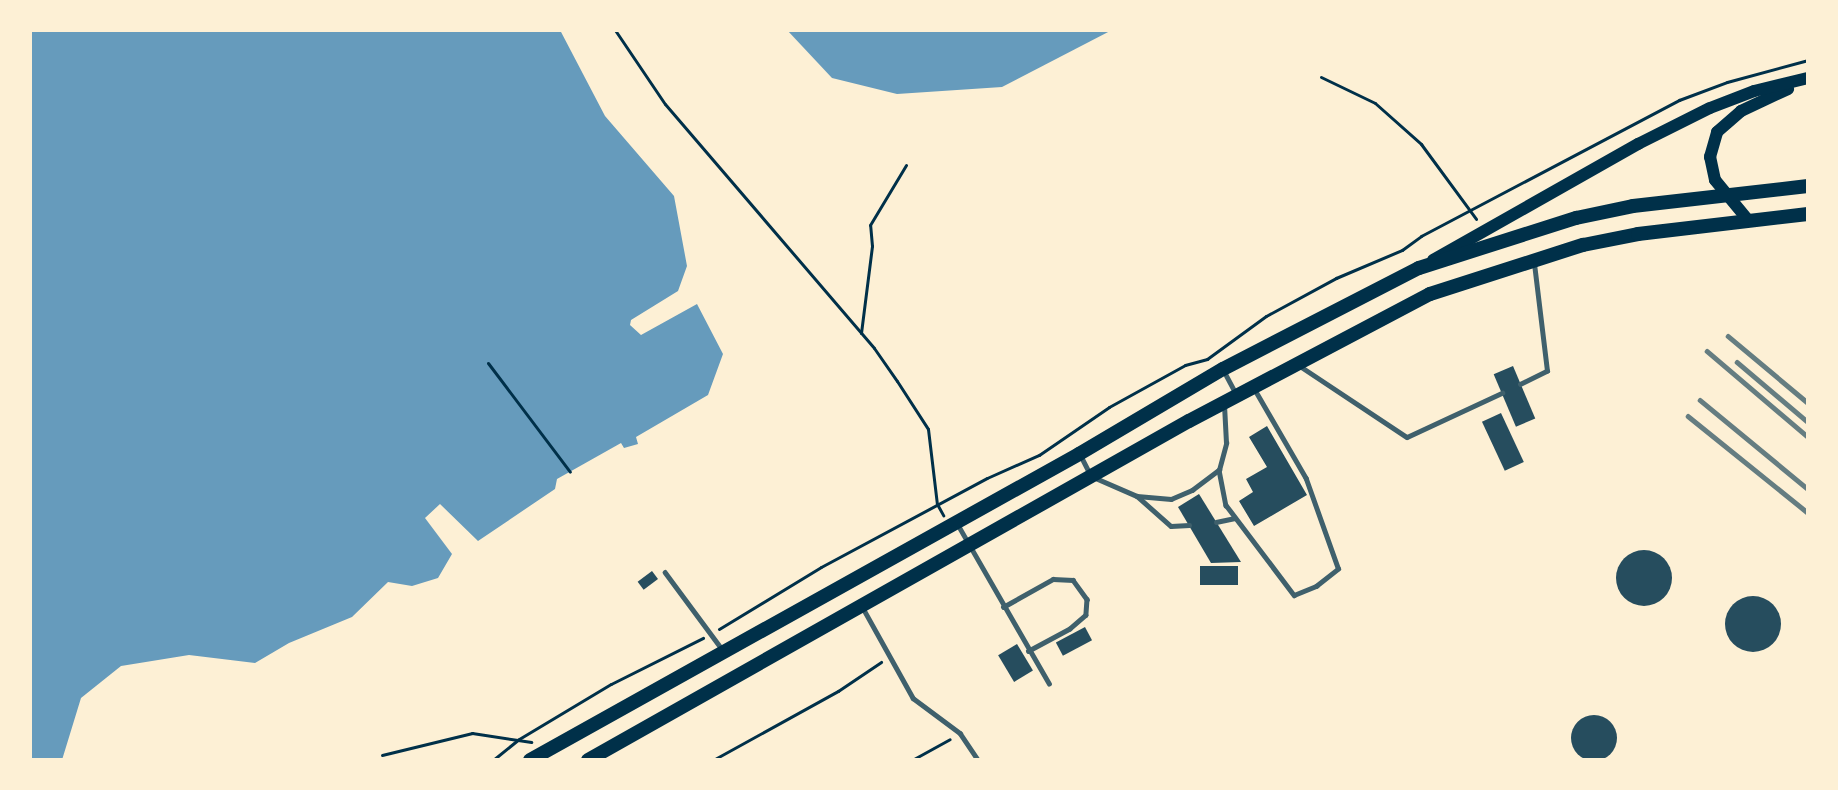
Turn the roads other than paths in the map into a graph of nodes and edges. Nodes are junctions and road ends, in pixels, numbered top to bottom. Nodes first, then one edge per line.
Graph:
1 (1808, 79) edge
2 (1808, 186) edge
3 (1725, 195) junction
4 (1808, 214) edge
5 (1748, 220) junction
6 (1534, 261) junction
7 (1419, 268) junction
8 (1295, 363) junction
9 (1224, 369) junction
10 (1520, 384) dead end
11 (1253, 386) junction
12 (1502, 393) dead end
13 (1237, 395) junction
14 (1224, 402) junction
15 (1079, 454) junction
16 (1219, 470) junction
17 (1091, 476) junction
18 (1137, 496) junction
19 (1235, 518) junction
20 (1216, 522) dead end
21 (952, 523) junction
22 (1189, 525) dead end
23 (970, 545) junction
24 (665, 572) dead end
25 (862, 606) junction
26 (1003, 607) junction
27 (724, 651) junction
28 (1029, 651) junction
29 (1049, 683) dead end
30 (530, 760) edge
31 (588, 760) edge
32 (978, 760) edge

1 - 3 main road
1 - 7 main road
2 - 3 main road
3 - 5 main road
3 - 7 main road
4 - 5 main road
5 - 6 main road
6 - 8 main road
6 - 10 lane
7 - 9 main road
8 - 11 main road
8 - 12 lane
9 - 13 lane
9 - 15 main road
11 - 13 main road
11 - 19 lane
13 - 14 main road
14 - 16 lane
14 - 17 main road
15 - 17 lane
15 - 21 main road
16 - 18 lane
16 - 19 lane
17 - 18 lane
17 - 23 main road
18 - 22 lane
19 - 20 lane
21 - 23 lane
21 - 27 main road
23 - 25 main road
23 - 26 lane
24 - 27 lane
25 - 31 main road
25 - 32 lane
26 - 28 lane
26 - 28 lane
27 - 30 main road
28 - 29 lane

